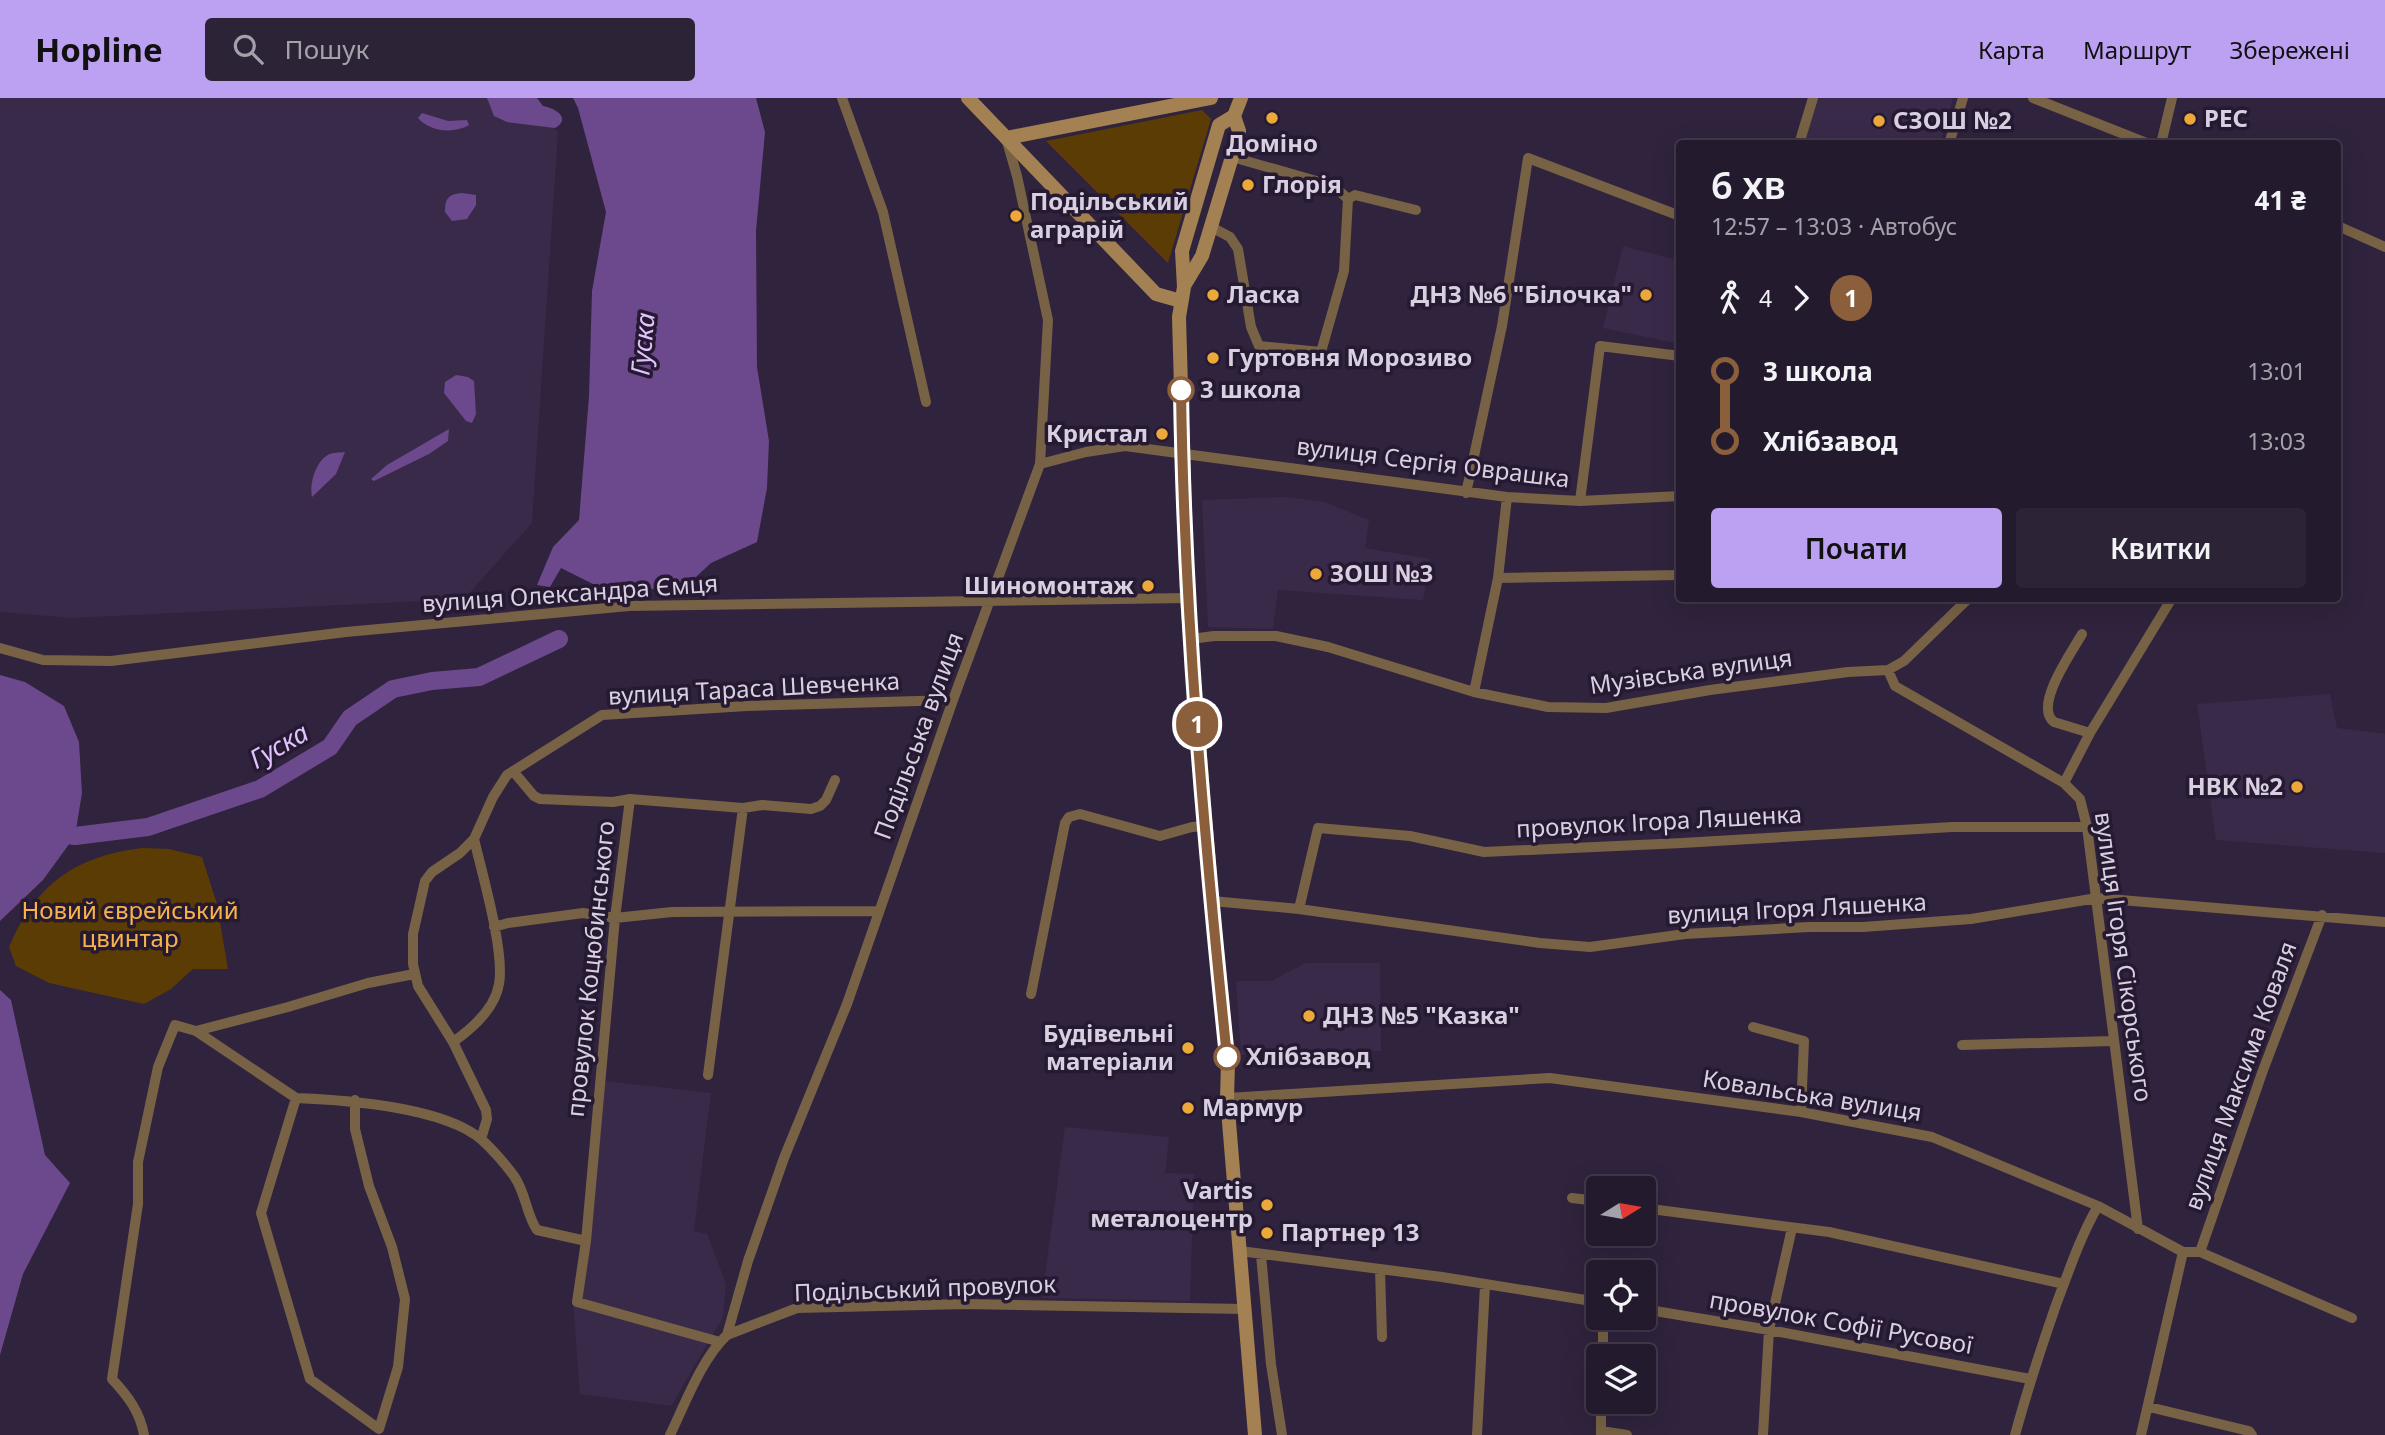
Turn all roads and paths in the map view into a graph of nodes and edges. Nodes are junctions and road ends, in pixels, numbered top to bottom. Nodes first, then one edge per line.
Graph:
1 (842, 98) edge
2 (968, 98) edge
3 (1211, 98) edge
4 (1813, 98) edge
5 (1963, 98) edge
6 (2033, 98) edge
7 (2172, 98) edge
8 (1238, 99) edge
9 (1234, 116) junction
10 (1006, 138) junction
11 (1800, 140) edge
12 (1950, 140) edge
13 (2139, 140) edge
14 (2162, 140) edge
15 (1231, 157) junction
16 (1348, 199) junction
17 (1416, 210) dead end
18 (1676, 214) edge
19 (1210, 227) junction
20 (2341, 227) edge
21 (2385, 247) edge
22 (1182, 294) junction
23 (1676, 356) edge
24 (926, 402) dead end
25 (1182, 453) junction
26 (1040, 464) junction
27 (1466, 493) junction
28 (1676, 496) edge
29 (1507, 497) junction
30 (1580, 501) junction
31 (1676, 575) edge
32 (1498, 578) junction
33 (1188, 598) junction
34 (991, 600) junction
35 (1965, 602) edge
36 (2170, 602) edge
37 (2081, 635) dead end
38 (1191, 639) junction
39 (0, 648) edge
40 (1888, 670) junction
41 (1474, 692) junction
42 (953, 700) junction
43 (2091, 733) junction
44 (513, 771) junction
45 (835, 780) dead end
46 (2064, 783) junction
47 (630, 799) junction
48 (743, 808) junction
49 (1205, 826) junction
50 (2087, 827) junction
51 (474, 839) junction
52 (2097, 898) junction
53 (1212, 901) junction
54 (1299, 909) junction
55 (729, 911) junction
56 (878, 911) junction
57 (2322, 915) junction
58 (615, 918) junction
59 (2385, 922) edge
60 (494, 927) junction
61 (414, 974) junction
62 (1031, 994) dead end
63 (1753, 1027) dead end
64 (196, 1031) junction
65 (2112, 1041) junction
66 (453, 1042) junction
67 (1962, 1045) dead end
68 (708, 1075) dead end
69 (296, 1098) junction
70 (1227, 1098) junction
71 (355, 1100) junction
72 (1801, 1112) junction
73 (481, 1139) junction
74 (1572, 1198) dead end
75 (1586, 1200) edge
76 (2098, 1206) junction
77 (1656, 1210) edge
78 (1792, 1228) junction
79 (2138, 1229) junction
80 (586, 1241) junction
81 (1240, 1251) junction
82 (2183, 1252) junction
83 (2200, 1252) junction
84 (1261, 1255) junction
85 (1380, 1269) junction
86 (2064, 1284) junction
87 (1485, 1285) junction
88 (1586, 1300) edge
89 (1244, 1309) junction
90 (1656, 1311) edge
91 (2352, 1318) dead end
92 (1769, 1330) junction
93 (1382, 1337) dead end
94 (724, 1339) junction
95 (2030, 1379) junction
96 (2148, 1407) junction
97 (1601, 1414) edge
98 (1601, 1433) edge
99 (144, 1435) edge
100 (670, 1435) edge
101 (1255, 1435) edge
102 (1282, 1435) edge
103 (1477, 1435) edge
104 (1627, 1435) edge
105 (1763, 1435) edge
106 (2015, 1435) edge
107 (2141, 1435) edge
108 (2252, 1435) edge

1 - 24 street
2 - 10 main road
3 - 10 main road
4 - 11 street
5 - 12 street
6 - 13 street
7 - 14 street
8 - 9 main road
9 - 15 main road
9 - 22 main road
10 - 22 main road
10 - 26 street, Подільська вулиця
15 - 16 street
15 - 19 main road
16 - 17 street
16 - 19 street
18 - 27 street
19 - 22 main road
20 - 21 street
22 - 25 main road
23 - 30 street
25 - 26 street, вулиця Сергія Оврашка
25 - 27 street, вулиця Сергія Оврашка
25 - 33 main road
26 - 34 street, Подільська вулиця
27 - 29 street, вулиця Сергія Оврашка
28 - 30 street, вулиця Сергія Оврашка
29 - 30 street, вулиця Сергія Оврашка
29 - 32 street
31 - 32 street
32 - 41 street
33 - 34 street, вулиця Олександра Ємця
33 - 38 main road
34 - 39 street, вулиця Олександра Ємця
34 - 42 street, Подільська вулиця
35 - 40 street
36 - 43 street
37 - 43 street
38 - 41 street, Музівська вулиця
38 - 49 main road
40 - 41 street, Музівська вулиця
40 - 46 street
42 - 44 street, вулиця Тараса Шевченка
42 - 56 street, Подільська вулиця
43 - 46 street
44 - 47 street
44 - 51 street, вулиця Тараса Шевченка
45 - 48 street, провулок Коцюбинського
46 - 50 street, вулиця Ігоря Сікорського
47 - 48 street, провулок Коцюбинського
47 - 58 street, провулок Коцюбинського
48 - 55 street
49 - 53 main road
49 - 62 street
50 - 52 street, вулиця Ігоря Сікорського
50 - 54 street, провулок Ігора Ляшенка
51 - 60 street
51 - 61 street, вулиця Тараса Шевченка
52 - 54 street, вулиця Ігоря Ляшенка
52 - 57 street, вулиця Ігоря Ляшенка
52 - 65 street, вулиця Ігоря Сікорського
53 - 54 street, вулиця Ігоря Ляшенка
53 - 70 main road
55 - 56 street
55 - 58 street
55 - 68 street
56 - 94 street, Подільська вулиця
57 - 59 street, вулиця Ігоря Ляшенка
57 - 83 street, вулиця Максима Коваля
58 - 60 street
58 - 80 street, провулок Коцюбинського
60 - 66 street
61 - 64 street
61 - 66 street
63 - 72 street
64 - 69 street
64 - 99 street
65 - 67 street
65 - 79 street, вулиця Ігоря Сікорського
66 - 73 street
69 - 71 street
69 - 71 street
70 - 72 street, Ковальська вулиця
70 - 81 main road
71 - 73 street
72 - 76 street, Ковальська вулиця
73 - 80 street
74 - 75 street
76 - 79 street, Ковальська вулиця
76 - 86 street
77 - 78 street
78 - 86 street
78 - 92 street
79 - 82 street, Ковальська вулиця
80 - 94 street, провулок Коцюбинського
81 - 84 street
81 - 89 main road
82 - 83 street, Ковальська вулиця
82 - 96 street
83 - 91 street, Ковальська вулиця
84 - 85 street
84 - 102 street
85 - 87 street
85 - 93 street
86 - 95 street
87 - 88 street
87 - 103 street
89 - 94 street, Подільський провулок
89 - 101 main road
90 - 92 street, провулок Софії Русової
92 - 95 street, провулок Софії Русової
92 - 105 street
94 - 100 street
95 - 106 street
96 - 107 street
96 - 108 street
97 - 98 street
98 - 104 street

